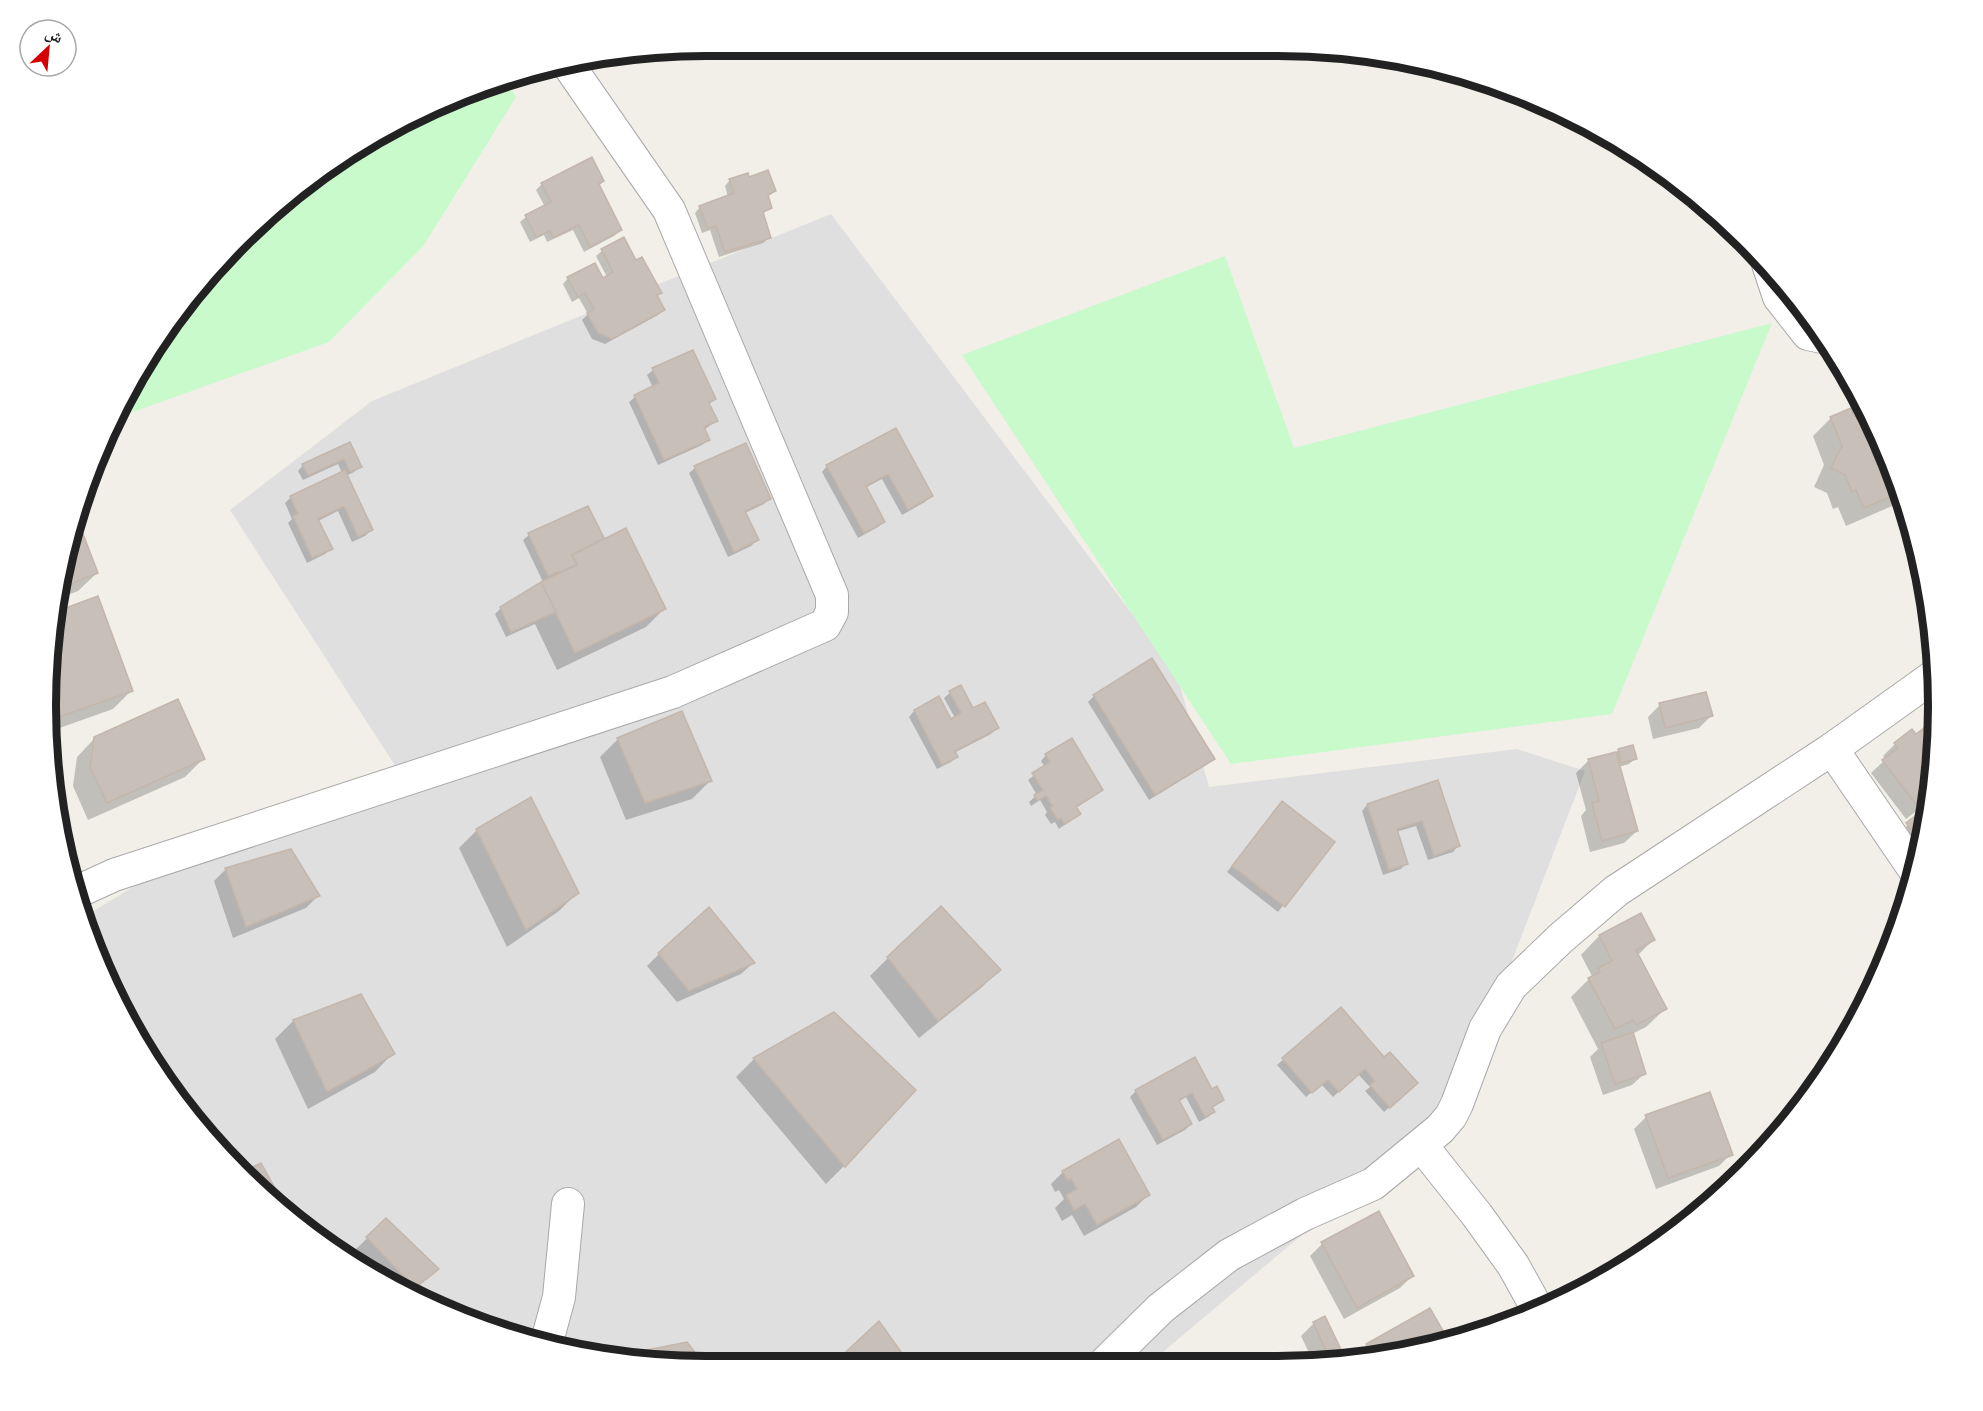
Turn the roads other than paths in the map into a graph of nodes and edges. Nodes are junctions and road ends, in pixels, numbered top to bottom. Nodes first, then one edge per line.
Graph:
1 (572, 70) edge
2 (1777, 290) edge
3 (1811, 335) edge
4 (1927, 681) edge
5 (1832, 749) junction
6 (1908, 861) edge
7 (83, 889) edge
8 (1422, 1146) junction
9 (568, 1204) dead end
10 (1534, 1302) edge
11 (549, 1336) edge
12 (1113, 1355) edge

1 - 7 street
2 - 3 street
4 - 5 street
5 - 6 street
5 - 8 street
8 - 10 street
8 - 12 street
9 - 11 street

